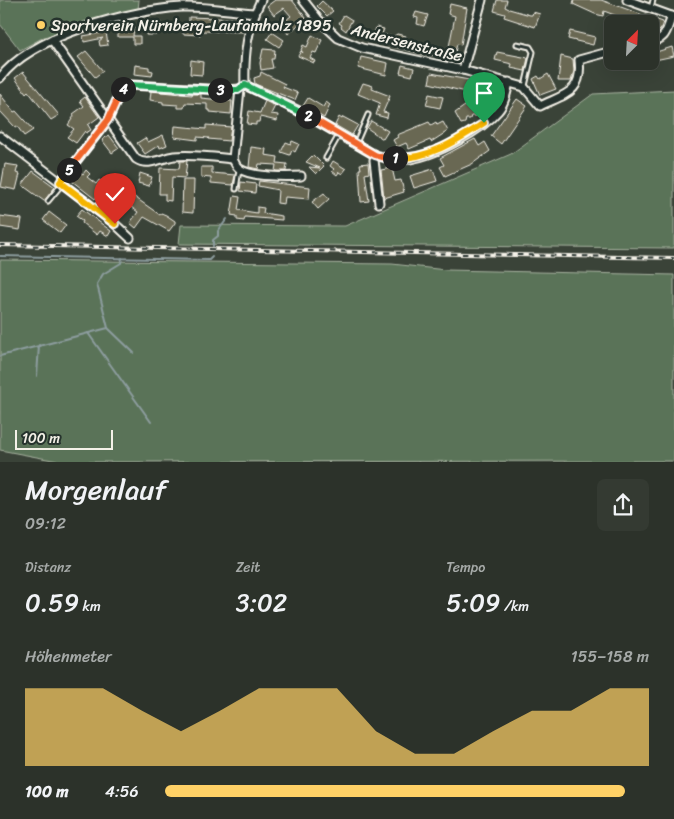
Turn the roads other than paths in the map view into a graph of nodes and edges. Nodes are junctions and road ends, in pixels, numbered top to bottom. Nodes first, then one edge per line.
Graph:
1 (261, 0) edge
2 (303, 0) edge
3 (482, 0) edge
4 (628, 0) edge
5 (653, 0) edge
6 (651, 8) junction
7 (255, 13) junction
8 (673, 17) edge
9 (52, 40) junction
10 (659, 40) edge
11 (517, 44) dead end
12 (604, 53) edge
13 (463, 70) junction
14 (0, 78) edge
15 (509, 82) junction
16 (243, 87) junction
17 (524, 87) junction
18 (368, 115) dead end
19 (108, 120) junction
20 (340, 134) junction
21 (0, 136) edge
22 (356, 144) junction
23 (375, 155) junction
24 (326, 158) dead end
25 (233, 159) junction
26 (240, 169) junction
27 (301, 176) dead end
28 (61, 182) junction
29 (236, 189) dead end
30 (48, 201) dead end
31 (379, 203) dead end
32 (130, 238) dead end

1 - 7 street
2 - 13 street, Andersenstraße
3 - 13 street
4 - 6 street
5 - 6 lane
6 - 8 street
7 - 9 street
7 - 16 street
8 - 10 street
9 - 14 street
9 - 19 street
11 - 17 lane
12 - 17 street
13 - 15 street, Andersenstraße
15 - 17 street, Andersenstraße
15 - 23 street
16 - 19 street
16 - 20 street
16 - 25 street
18 - 22 lane
19 - 25 street
19 - 28 street
20 - 22 street
20 - 24 lane
21 - 28 street
22 - 23 street
23 - 31 street
25 - 26 street
26 - 27 street
26 - 29 lane
28 - 30 lane
28 - 32 street

